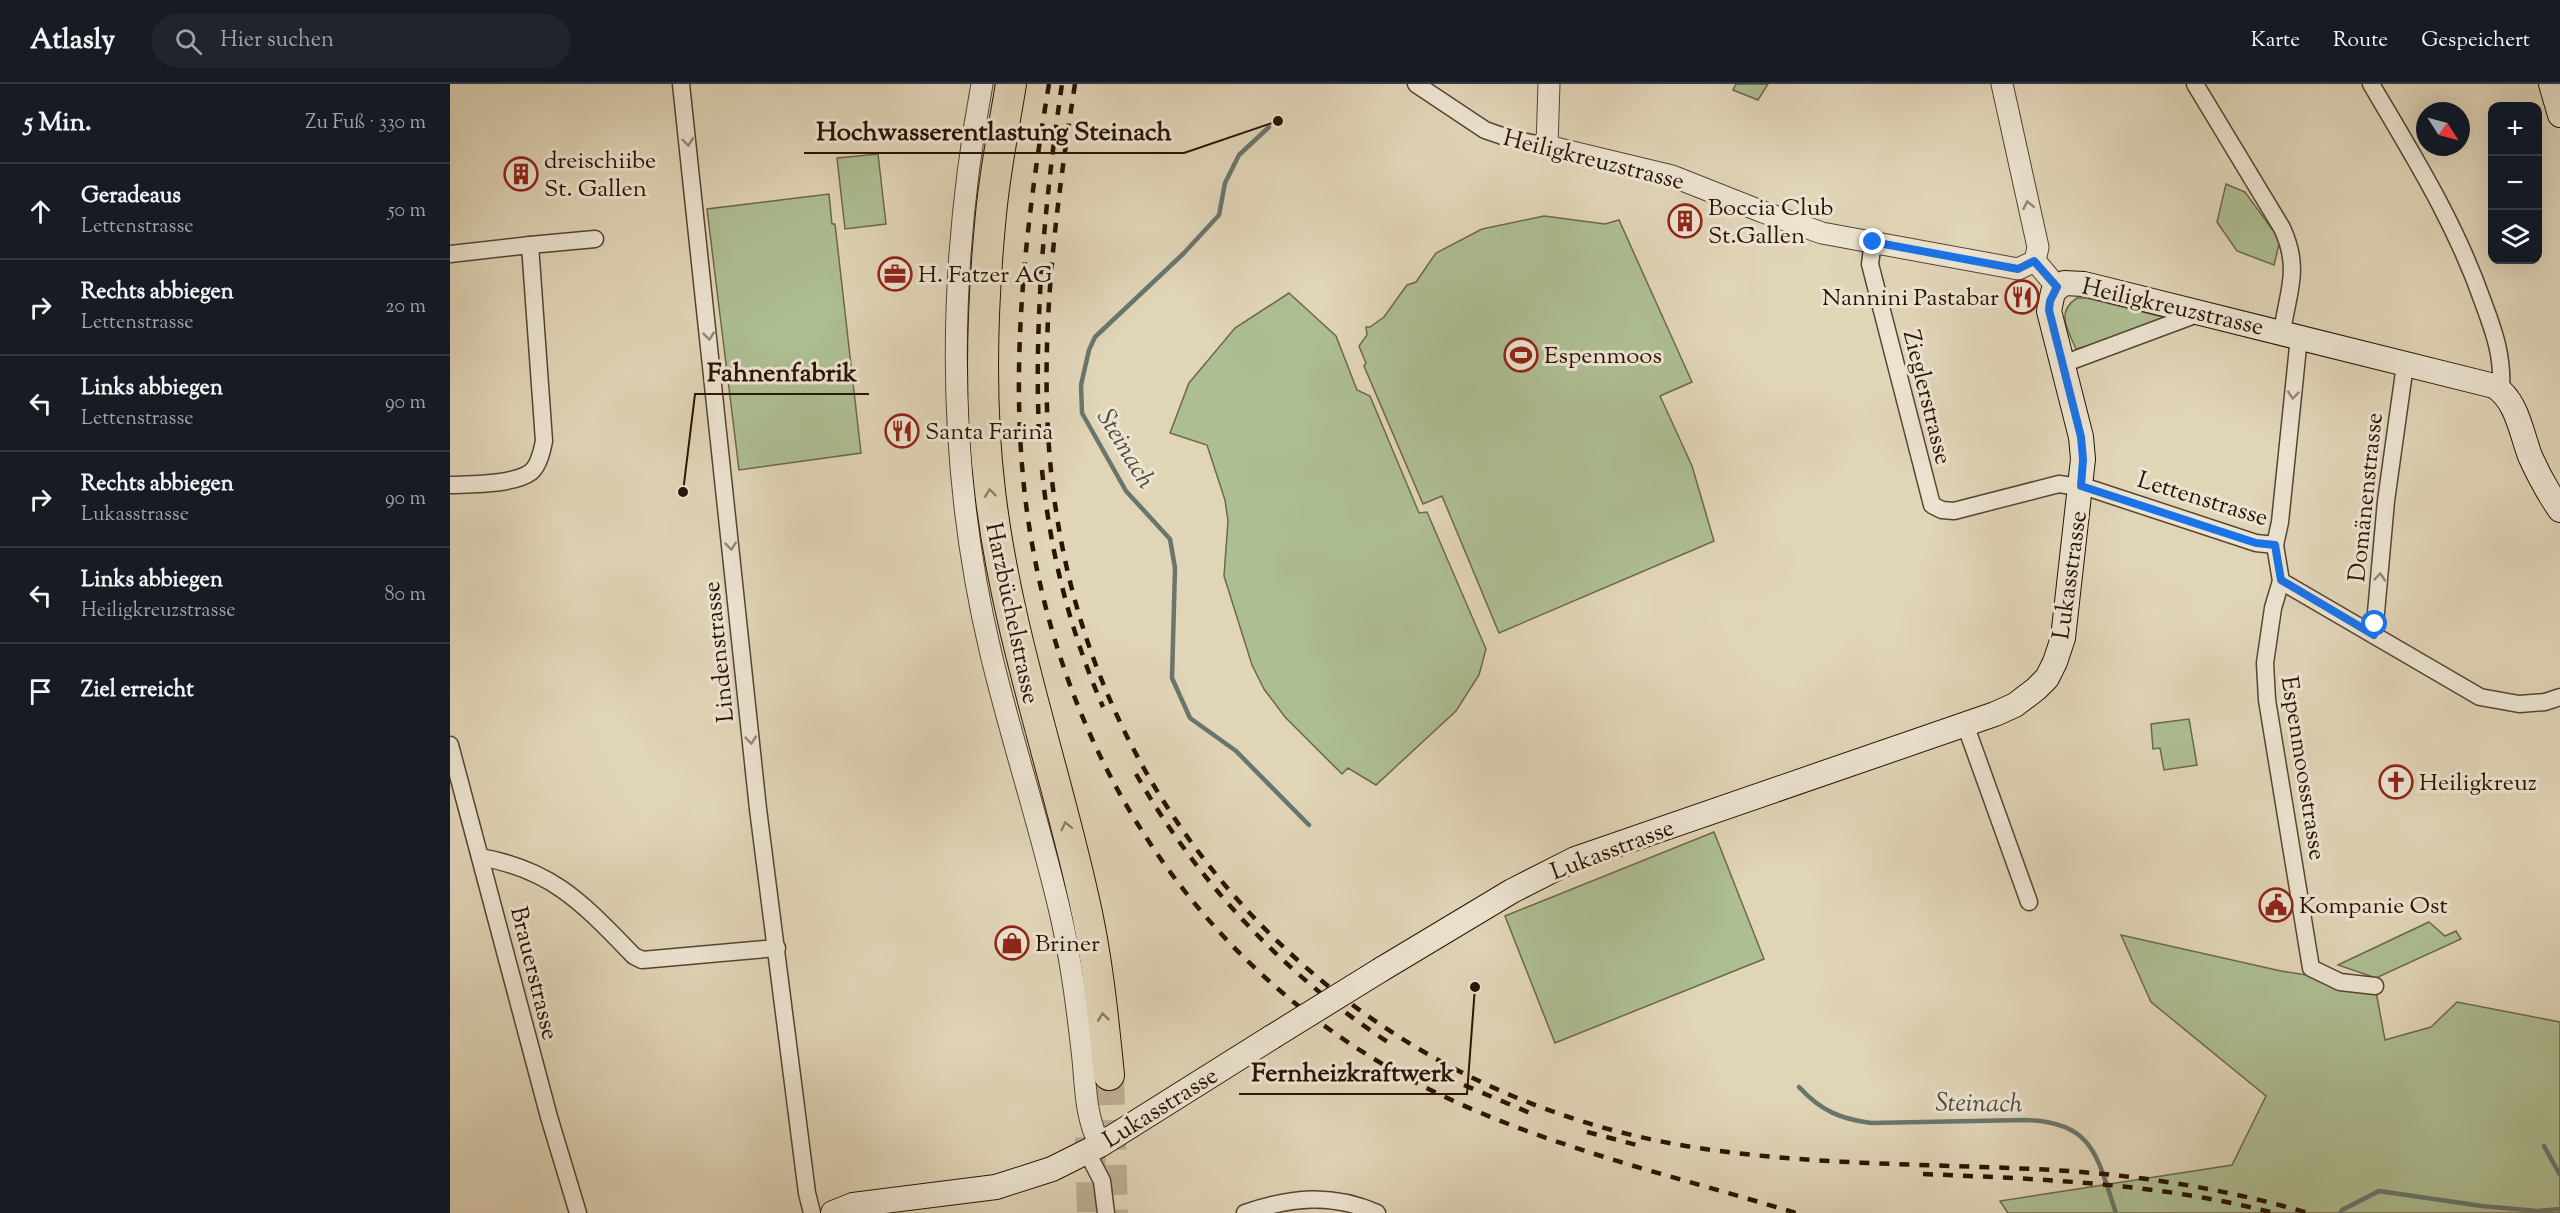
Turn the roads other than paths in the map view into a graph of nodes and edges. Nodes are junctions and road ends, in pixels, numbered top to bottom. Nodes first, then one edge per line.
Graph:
1 (681, 84) edge
2 (982, 84) edge
3 (1011, 84) edge
4 (1416, 84) edge
5 (1549, 84) edge
6 (2002, 84) edge
7 (2194, 84) edge
8 (2371, 84) edge
9 (2552, 84) edge
10 (2560, 115) edge
11 (1547, 146) junction
12 (595, 239) dead end
13 (1873, 242) junction
14 (530, 245) junction
15 (450, 254) edge
16 (2034, 261) junction
17 (2057, 287) junction
18 (2201, 313) junction
19 (2291, 334) junction
20 (2063, 364) junction
21 (2405, 365) junction
22 (2501, 391) junction
23 (450, 485) edge
24 (2081, 486) junction
25 (2560, 510) edge
26 (1954, 511) joint
27 (2275, 545) junction
28 (2281, 580) junction
29 (2374, 635) junction
30 (2560, 697) edge
31 (1965, 724) junction
32 (450, 745) edge
33 (480, 857) junction
34 (2029, 902) dead end
35 (777, 948) junction
36 (2375, 986) dead end
37 (1109, 1075) tunnel mouth
38 (1094, 1148) junction
39 (1267, 1209) edge
40 (578, 1213) edge
41 (812, 1213) edge
42 (833, 1213) edge
43 (1106, 1213) edge
44 (1245, 1213) edge
45 (1377, 1213) edge

1 -> 35 street, Lindenstrasse
2 - 38 street, Harzbüchelstrasse
37 -> 3 highway
4 - 11 street, Heiligkreuzstrasse
5 - 11 street
16 -> 6 street
7 - 19 street
8 - 22 street
9 - 10 main road
11 - 13 street, Heiligkreuzstrasse
12 - 14 street
13 - 16 street, Heiligkreuzstrasse
13 - 26 street, Zieglerstrasse
14 - 15 street
14 - 23 street
16 - 17 street, Heiligkreuzstrasse
17 - 18 main road, Heiligkreuzstrasse
17 - 20 main road, Lukasstrasse
18 - 19 main road, Heiligkreuzstrasse
18 - 20 street
19 - 21 main road, Heiligkreuzstrasse
19 -> 27 street
20 - 24 main road, Lukasstrasse
21 - 22 main road, Heiligkreuzstrasse
29 -> 21 street, Domänenstrasse
22 - 25 main road
24 - 26 street, Lettenstrasse
24 - 27 street, Lettenstrasse
24 - 31 main road, Lukasstrasse
27 - 28 street, Lettenstrasse
28 - 29 street
28 - 36 street, Espenmoosstrasse
29 - 30 street
31 - 34 street
31 - 38 main road, Lukasstrasse, bridge
32 - 33 street, Brauerstrasse
33 - 35 street
33 - 40 street, Brauerstrasse
35 - 41 street, Lindenstrasse
38 - 42 main road, Lukasstrasse
38 - 43 street
39 - 44 street
39 - 45 street

